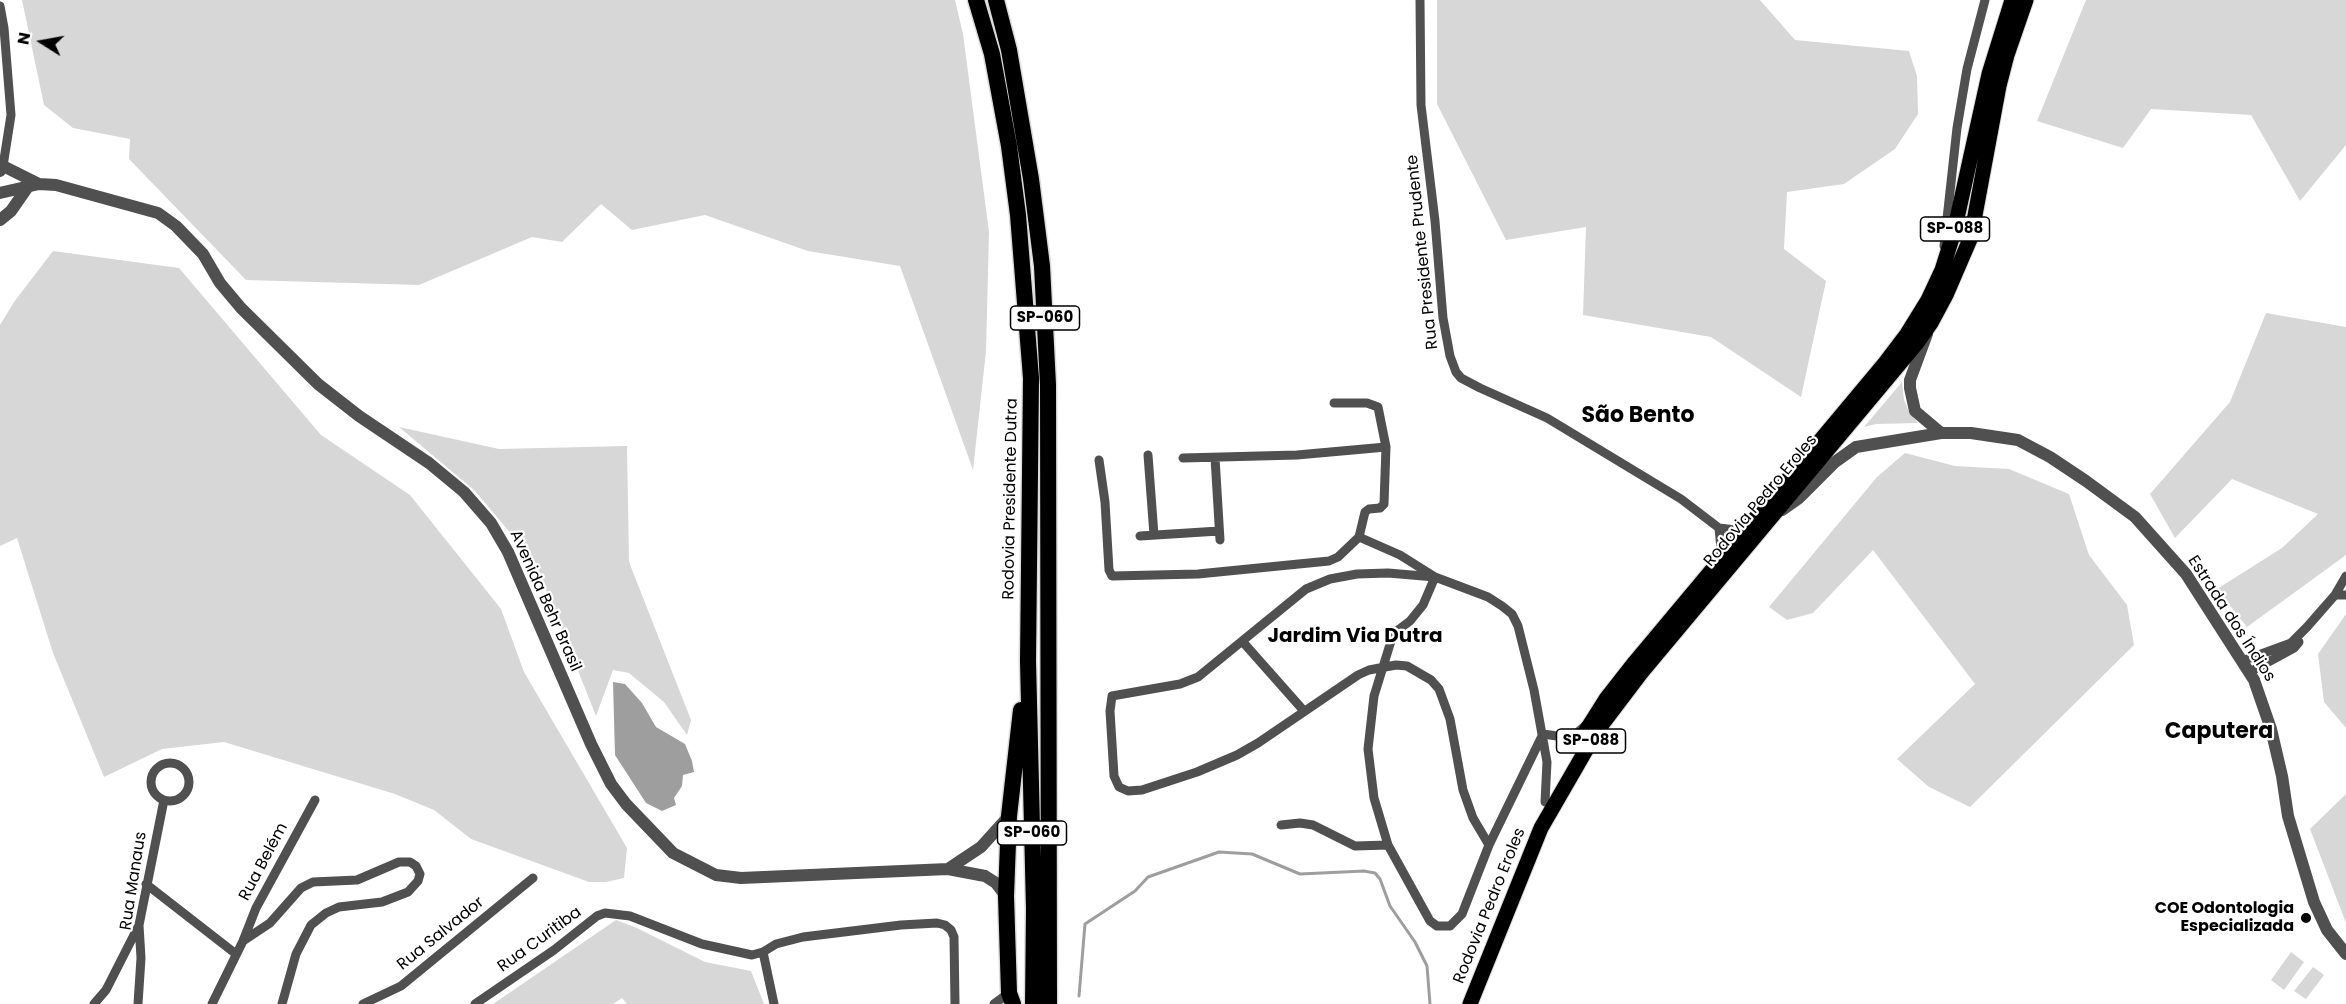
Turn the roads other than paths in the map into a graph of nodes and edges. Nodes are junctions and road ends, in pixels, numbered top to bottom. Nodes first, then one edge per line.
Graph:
1 (976, 0) edge
2 (996, 0) edge
3 (1420, 0) edge
4 (1985, 0) edge
5 (2012, 0) edge
6 (2026, 0) edge
7 (0, 6) edge
8 (1, 169) edge
9 (33, 186) junction
10 (0, 193) edge
11 (0, 220) edge
12 (1929, 300) junction
13 (1931, 323) junction
14 (1334, 403) dead end
15 (1941, 433) junction
16 (1386, 447) junction
17 (1148, 455) dead end
18 (1183, 458) dead end
19 (1215, 458) junction
20 (1099, 460) dead end
21 (1773, 516) junction
22 (1719, 528) junction
23 (1744, 531) junction
24 (1154, 535) junction
25 (1140, 536) dead end
26 (1359, 537) junction
27 (1722, 559) junction
28 (2346, 576) edge
29 (1435, 577) junction
30 (2335, 594) junction
31 (2346, 595) edge
32 (2307, 627) junction
33 (1242, 640) junction
34 (1028, 661) junction
35 (2242, 661) junction
36 (1381, 668) junction
37 (2250, 672) junction
38 (1304, 711) junction
39 (1593, 718) junction
40 (1543, 734) junction
41 (164, 800) junction
42 (315, 800) dead end
43 (1545, 802) junction
44 (1009, 816) junction
45 (1281, 825) dead end
46 (1388, 844) junction
47 (1489, 844) junction
48 (948, 869) junction
49 (533, 878) dead end
50 (146, 884) junction
51 (1006, 896) junction
52 (139, 925) junction
53 (243, 941) junction
54 (763, 952) junction
55 (236, 954) junction
56 (2346, 954) edge
57 (1011, 998) edge
58 (94, 1004) edge
59 (138, 1004) edge
60 (212, 1004) edge
61 (282, 1004) edge
62 (363, 1004) edge
63 (475, 1004) edge
64 (774, 1004) edge
65 (955, 1004) edge
66 (994, 1004) edge
67 (1033, 1004) edge
68 (1049, 1004) edge
69 (1460, 1004) edge
70 (1470, 1004) edge

1 - 34 highway, Rodovia Presidente Dutra / SP-060
2 - 68 highway, SP-060
3 - 22 street, Rua Presidente Prudente
4 - 12 street
5 - 12 highway, Rodovia Pedro Eroles / SP-088
6 - 13 highway, Rodovia Pedro Eroles / SP-088
7 - 8 street
8 - 9 street
9 - 10 street
9 - 11 street
9 - 48 street, Avenida Behr Brasil
12 - 23 highway, Rodovia Pedro Eroles / SP-088
13 - 15 street
13 - 21 highway, Rodovia Pedro Eroles / SP-088
14 - 16 street
15 - 21 street, Estrada dos Índios
15 - 35 street, Estrada dos Índios
16 - 19 street
16 - 26 street
17 - 24 street
18 - 19 street
19 - 24 street
20 - 26 street
21 - 70 highway, Rodovia Pedro Eroles / SP-088
22 - 23 street
22 - 27 street
23 - 27 highway, Rodovia Pedro Eroles / SP-088
24 - 25 street
26 - 29 street
27 - 39 highway, Rodovia Pedro Eroles / SP-088
28 - 30 street
29 - 33 street
29 - 36 street
29 - 40 street
30 - 31 street
30 - 32 street
32 - 35 street
32 - 37 street
33 - 38 street
33 - 38 street
34 - 44 highway
34 - 67 highway, Rodovia Presidente Dutra / SP-060
35 - 37 street, Estrada dos Índios
36 - 38 street
36 - 46 street
36 - 47 street
37 - 56 street, Estrada dos Índios
39 - 40 street
39 - 43 highway, Rodovia Pedro Eroles / SP-088
40 - 43 street
40 - 47 street
41 - 41 street
41 - 50 street, Rua Manaus
42 - 53 street, Rua Belém
43 - 69 highway, Rodovia Pedro Eroles / SP-088
44 - 48 street
44 - 51 highway
45 - 46 street
46 - 47 street
48 - 51 street, Avenida Behr Brasil
49 - 62 street, Rua Salvador
50 - 52 street, Rua Manaus
50 - 55 street
51 - 57 highway
52 - 58 street
52 - 59 street, Rua Manaus
53 - 55 street, Rua Belém
53 - 61 street
54 - 63 street, Rua Curitiba
54 - 64 street
54 - 65 street
55 - 60 street, Rua Belém
57 - 66 street

